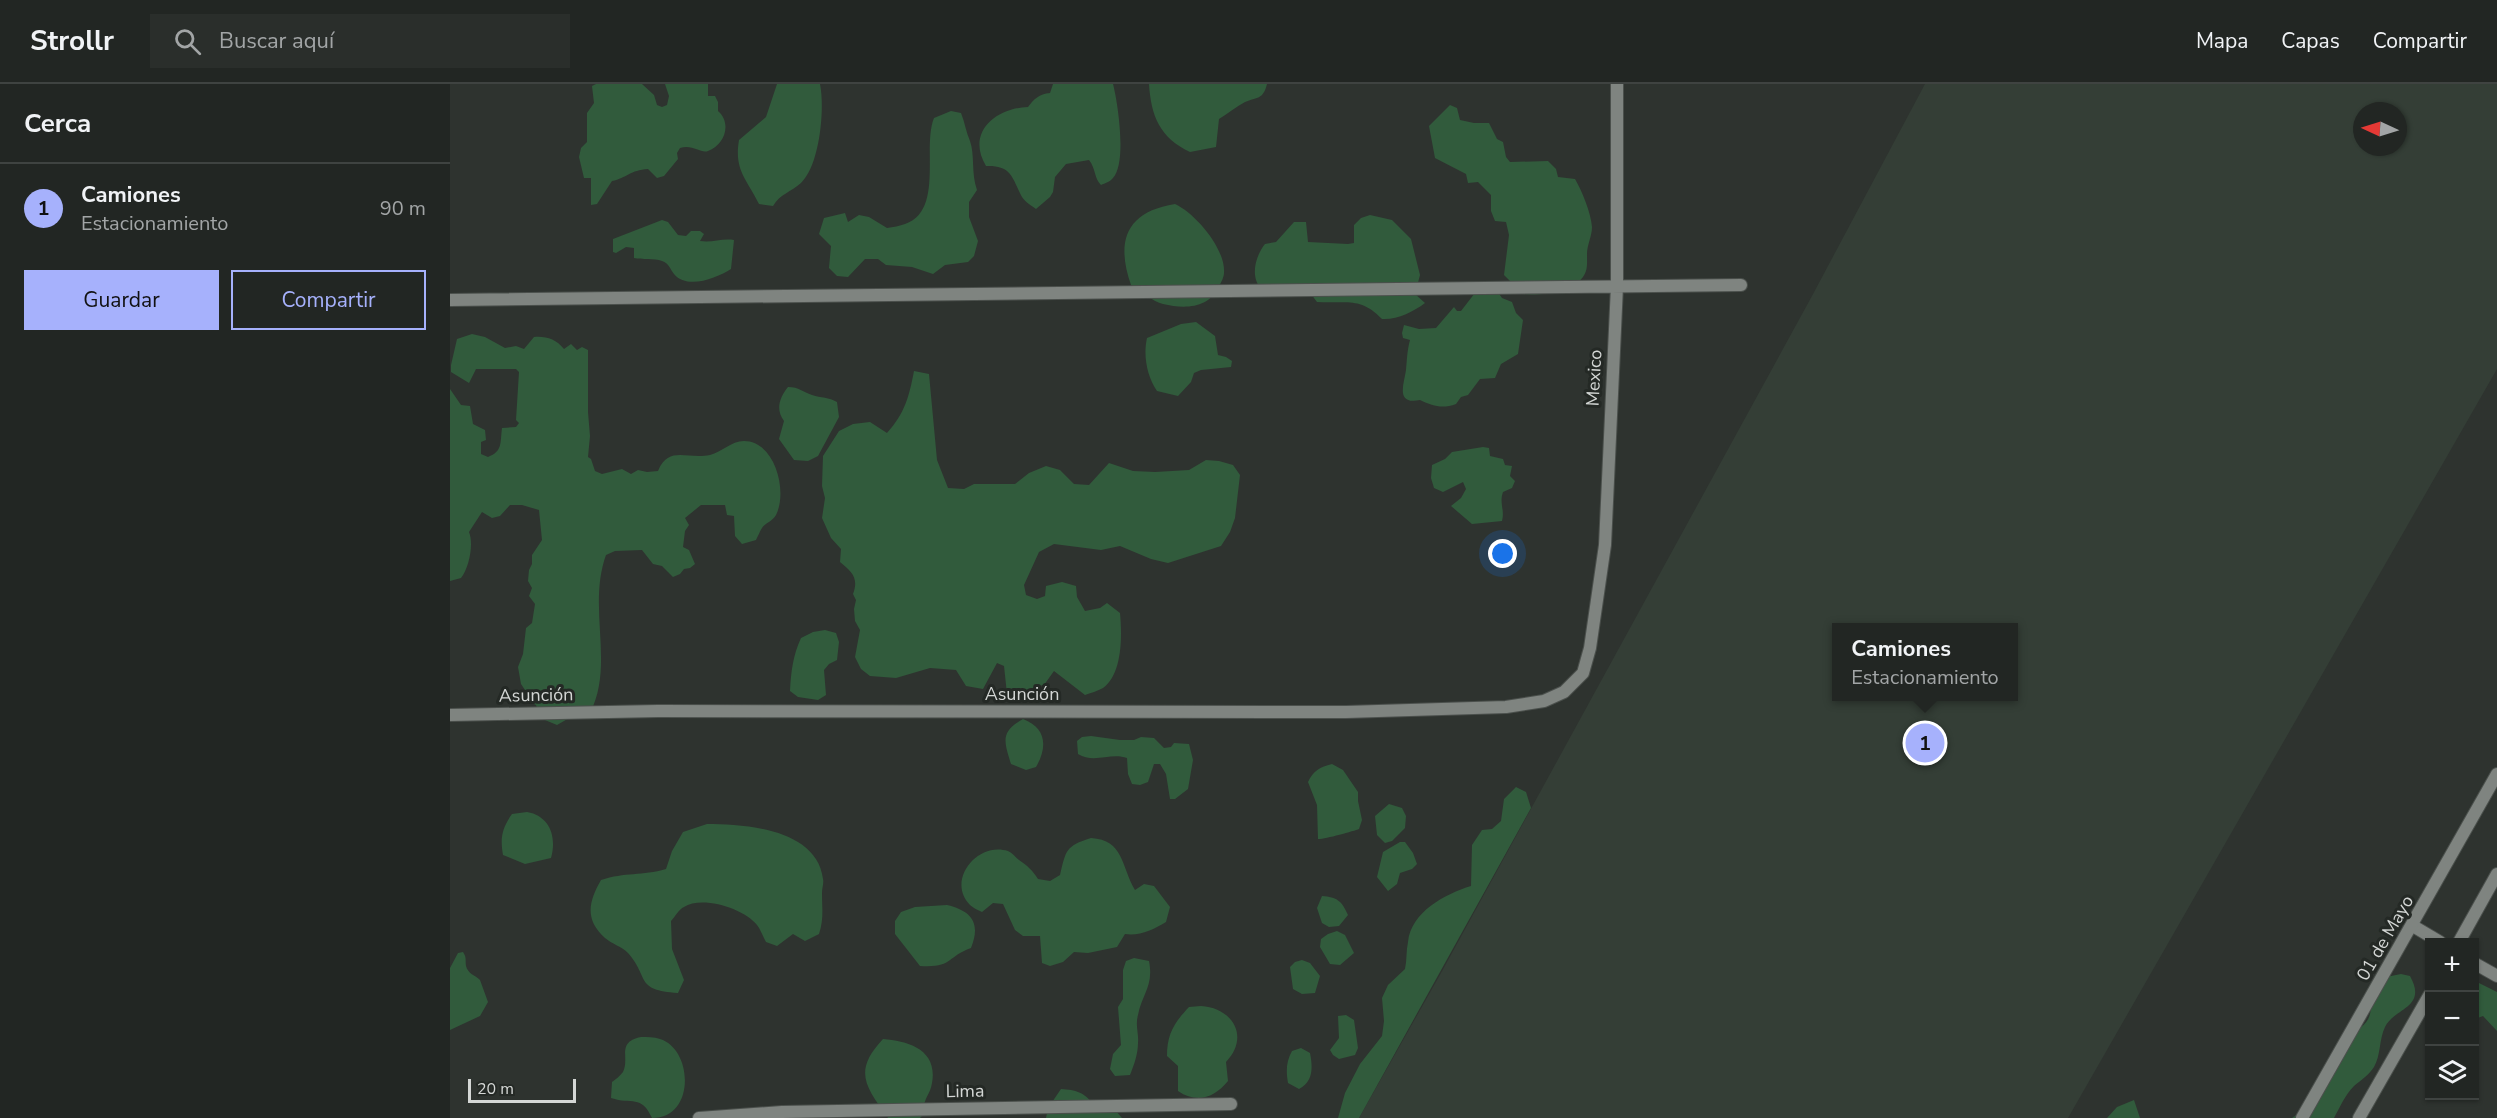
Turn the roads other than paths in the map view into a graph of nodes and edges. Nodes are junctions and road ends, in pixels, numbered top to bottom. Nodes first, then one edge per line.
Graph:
1 (1617, 84) edge
2 (1741, 285) dead end
3 (1617, 286) junction
4 (450, 300) edge
5 (1583, 673) joint
6 (450, 715) edge
7 (2497, 774) edge
8 (2497, 874) edge
9 (2413, 926) junction
10 (2433, 938) edge
11 (2460, 938) edge
12 (2479, 965) edge
13 (2497, 976) edge
14 (2425, 1003) edge
15 (1232, 1104) dead end
16 (699, 1118) edge
17 (2302, 1118) edge
18 (2359, 1118) edge

1 - 3 street, Mexico
2 - 3 street
3 - 4 street
3 - 5 street, Mexico
5 - 6 street, Asunción
7 - 9 street, 01 de Mayo
8 - 11 street
9 - 10 street
9 - 17 street, 01 de Mayo
12 - 13 street
14 - 18 street
15 - 16 street, Lima

